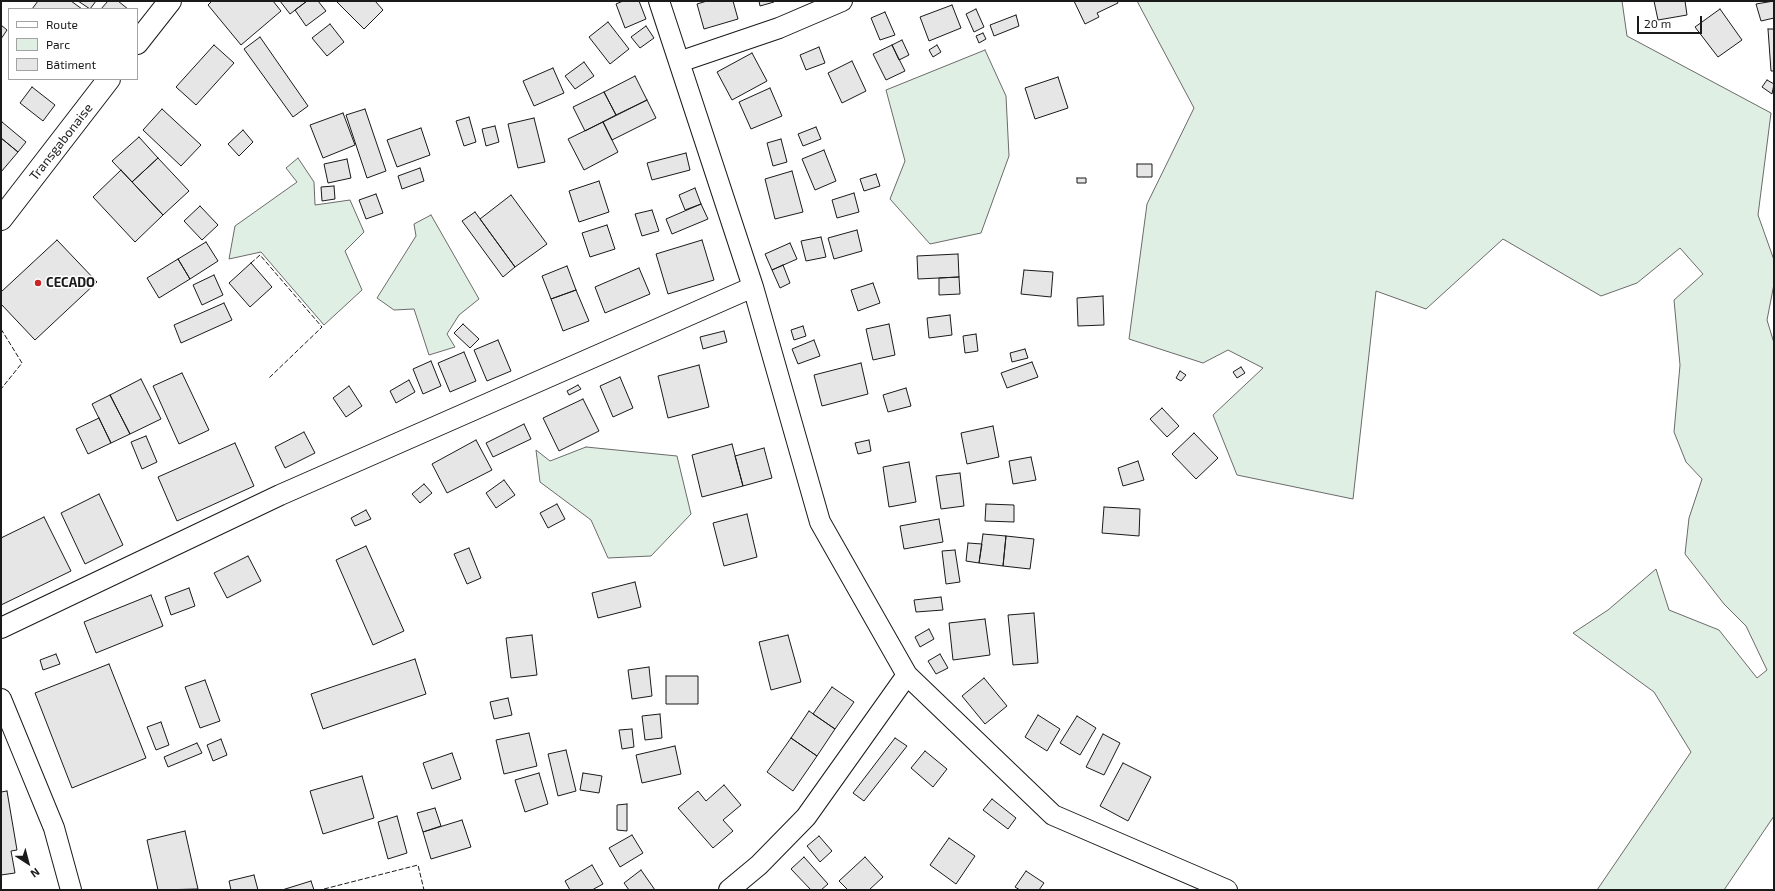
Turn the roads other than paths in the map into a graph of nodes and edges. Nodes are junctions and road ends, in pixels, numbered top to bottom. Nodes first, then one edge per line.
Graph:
1 (170, 1) edge
2 (659, 1) edge
3 (842, 1) edge
4 (138, 42) edge
5 (679, 62) junction
6 (108, 80) edge
7 (5, 211) edge
8 (753, 287) junction
9 (1, 628) edge
10 (907, 675) junction
11 (1, 699) edge
12 (71, 890) edge
13 (729, 890) edge
14 (1227, 890) edge

1 - 4 highway
2 - 5 street
3 - 5 street
5 - 8 street
6 - 7 highway, Transgabonaise
8 - 9 street
8 - 10 street
10 - 13 street
10 - 14 street
11 - 12 street

